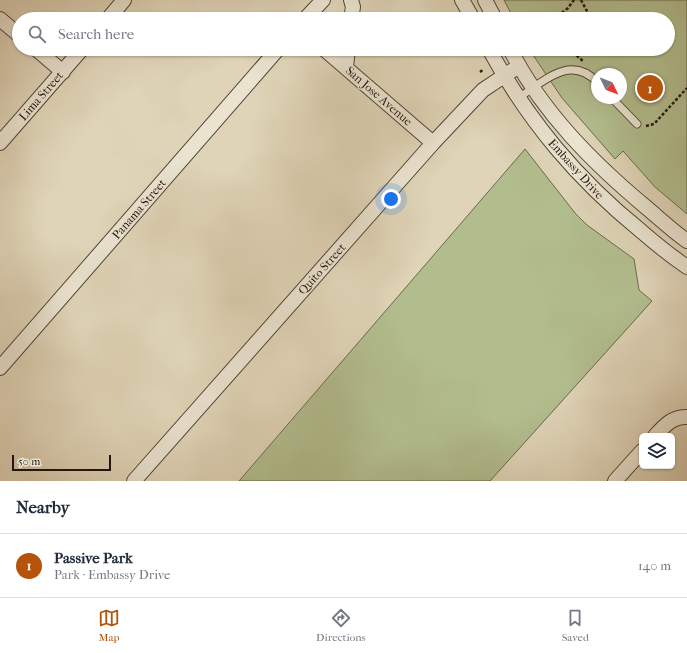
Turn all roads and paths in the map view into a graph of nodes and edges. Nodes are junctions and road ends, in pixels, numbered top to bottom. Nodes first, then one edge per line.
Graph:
1 (124, 0) edge
2 (323, 0) edge
3 (351, 0) edge
4 (462, 0) edge
5 (485, 0) edge
6 (574, 0) edge
7 (581, 0) edge
8 (114, 12) edge
9 (312, 12) edge
10 (352, 12) edge
11 (469, 12) edge
12 (491, 12) edge
13 (563, 12) edge
14 (587, 12) edge
15 (0, 19) edge
16 (12, 29) edge
17 (44, 56) edge
18 (76, 56) edge
19 (272, 56) edge
20 (333, 56) edge
21 (347, 56) edge
22 (493, 56) edge
23 (514, 56) edge
24 (519, 66) junction
25 (346, 67) junction
26 (484, 69) dead end
27 (63, 72) junction
28 (480, 72) dead end
29 (504, 76) junction
30 (591, 77) edge
31 (687, 88) edge
32 (532, 89) junction
33 (518, 98) junction
34 (618, 104) edge
35 (637, 124) joint
36 (0, 143) edge
37 (433, 143) junction
38 (687, 241) edge
39 (687, 267) edge
40 (0, 368) edge
41 (684, 416) edge
42 (658, 433) edge
43 (639, 453) edge
44 (134, 481) edge
45 (615, 481) edge

1 - 8 street
2 - 9 street
3 - 10 street
4 - 11 street
5 - 12 street
6 - 13 path
7 - 14 path
15 - 16 street
17 - 27 street
18 - 27 street, Lima Street
19 - 40 street, Panama Street
20 - 25 street, San Jose Avenue
21 - 25 street
22 - 29 street, Embassy Drive
23 - 24 street, Embassy Drive
24 - 29 street, Quito Street
24 - 32 street, Embassy Drive
25 - 37 street, San Jose Avenue
26 - 28 path
27 - 36 street, Lima Street
29 - 33 street, Embassy Drive
29 - 37 street, Quito Street
30 - 32 lane
31 - 35 path
32 - 33 lane
32 - 38 street, Embassy Drive
33 - 39 street, Embassy Drive
34 - 35 lane
37 - 44 street, Quito Street
41 - 42 street
43 - 45 street

